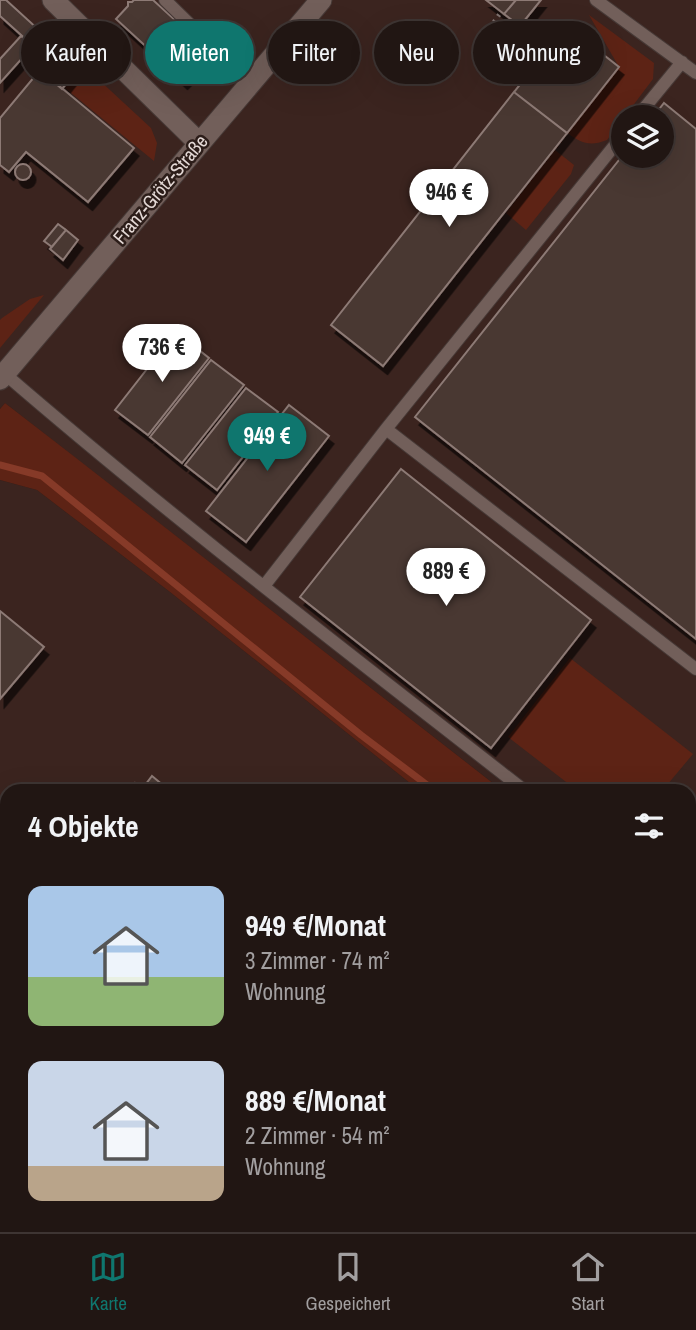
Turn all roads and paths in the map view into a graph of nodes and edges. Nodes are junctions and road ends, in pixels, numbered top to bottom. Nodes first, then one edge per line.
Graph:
1 (53, 0) edge
2 (165, 0) edge
3 (321, 0) edge
4 (596, 0) edge
5 (501, 12) dead end
6 (187, 21) edge
7 (495, 21) edge
8 (682, 62) junction
9 (696, 73) edge
10 (254, 78) edge
11 (249, 84) edge
12 (647, 105) edge
13 (199, 143) junction
14 (611, 150) edge
15 (2, 377) edge
16 (386, 429) junction
17 (264, 586) junction
18 (696, 669) edge
19 (516, 784) edge

1 - 13 street
2 - 6 lane
3 - 10 street, Franz-Grötz-Straße
4 - 8 lane
5 - 7 path
8 - 9 lane
8 - 12 lane
11 - 13 street, Franz-Grötz-Straße
13 - 15 street, Franz-Grötz-Straße
14 - 16 lane
15 - 17 lane
16 - 17 lane
16 - 18 lane
17 - 19 lane

